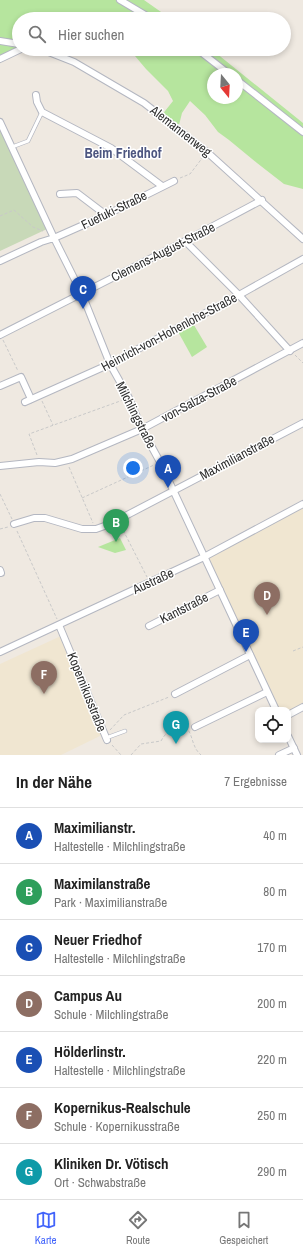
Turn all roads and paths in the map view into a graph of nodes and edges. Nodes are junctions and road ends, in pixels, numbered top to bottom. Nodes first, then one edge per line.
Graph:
1 (120, 0) edge
2 (140, 12) edge
3 (0, 41) edge
4 (12, 43) edge
5 (12, 53) edge
6 (59, 56) edge
7 (206, 56) edge
8 (0, 59) edge
9 (221, 68) edge
10 (243, 85) edge
11 (36, 95) dead end
12 (42, 112) junction
13 (0, 122) edge
14 (303, 132) edge
15 (12, 147) junction
16 (207, 152) junction
17 (174, 181) joint
18 (162, 186) junction
19 (60, 194) dead end
20 (262, 200) junction
21 (106, 215) junction
22 (0, 216) edge
23 (53, 235) junction
24 (303, 239) edge
25 (184, 241) junction
26 (303, 259) edge
27 (0, 261) edge
28 (82, 294) junction
29 (239, 295) junction
30 (0, 335) edge
31 (303, 343) edge
32 (290, 351) junction
33 (303, 363) edge
34 (110, 364) junction
35 (21, 377) junction
36 (0, 386) edge
37 (39, 395) junction
38 (129, 398) junction
39 (31, 399) junction
40 (25, 402) dead end
41 (303, 423) edge
42 (53, 426) junction
43 (142, 429) junction
44 (66, 460) junction
45 (39, 462) junction
46 (160, 462) junction
47 (0, 466) edge
48 (174, 491) junction
49 (0, 494) edge
50 (82, 498) junction
51 (303, 504) edge
52 (118, 520) junction
53 (14, 524) junction
54 (0, 529) edge
55 (96, 529) junction
56 (204, 557) junction
57 (150, 582) junction
58 (220, 590) junction
59 (56, 617) dead end
60 (59, 625) junction
61 (149, 626) dead end
62 (303, 647) edge
63 (293, 651) dead end
64 (0, 652) edge
65 (250, 656) junction
66 (267, 692) junction
67 (175, 694) joint
68 (274, 707) edge
69 (303, 707) edge
70 (291, 713) edge
71 (195, 727) dead end
72 (125, 731) dead end
73 (106, 738) junction
74 (291, 742) edge
75 (294, 748) junction
76 (121, 755) edge
77 (131, 755) edge
78 (201, 755) edge
79 (279, 755) edge
80 (297, 755) edge

1 - 2 street
3 - 4 street
5 - 8 street
6 - 16 street, Alemannenweg
7 - 9 street
10 - 14 street
11 - 12 street
12 - 15 lane
12 - 18 street
13 - 15 street, Milchlingstraße
15 - 23 street, Milchlingstraße
16 - 17 path
16 - 20 street, Alemannenweg
17 - 18 street, Fuefuki-Straße
18 - 21 street, Fuefuki-Straße
19 - 21 street
20 - 24 street, Alemannenweg
20 - 25 street, Clemens-August-Straße
21 - 23 street, Fuefuki-Straße
22 - 23 path
23 - 27 street
23 - 28 street, Milchlingstraße
25 - 28 street, Clemens-August-Straße
25 - 29 street
26 - 29 street, Heinrich-von-Hohenlohe-Straße
28 - 30 street, Clemens-August-Straße
28 - 34 street, Milchlingstraße
29 - 32 street
29 - 34 street, Heinrich-von-Hohenlohe-Straße
30 - 35 path
31 - 32 street, von-Salza-Straße
32 - 33 path
32 - 43 street, von-Salza-Straße
34 - 37 street, Heinrich-von-Hohenlohe-Straße
34 - 38 street, Milchlingstraße
35 - 36 street
35 - 39 street
37 - 39 street, Heinrich-von-Hohenlohe-Straße
37 - 42 path
38 - 42 path
38 - 43 street, Milchlingstraße
39 - 40 street, Heinrich-von-Hohenlohe-Straße
41 - 48 street, Maximilianstraße
42 - 45 path
43 - 44 street, von-Salza-Straße
43 - 46 street, Milchlingstraße
44 - 45 street, von-Salza-Straße
44 - 50 path
45 - 47 street, von-Salza-Straße
46 - 48 street, Milchlingstraße
46 - 50 path
48 - 52 street, Maximilianstraße
48 - 56 street, Milchlingstraße
49 - 53 path
50 - 55 path
51 - 56 street, Austraße
52 - 55 street, Maximilianstraße
52 - 57 path
53 - 54 path
53 - 55 street, Maximilianstraße
53 - 59 path
56 - 57 street, Austraße
56 - 58 street, Milchlingstraße
57 - 60 street, Austraße
58 - 61 street, Kantstraße
58 - 65 street, Milchlingstraße
60 - 64 street, Austraße
60 - 73 street, Kopernikusstraße
62 - 63 path
65 - 66 street, Milchlingstraße
65 - 67 street
66 - 68 street, Milchlingstraße
66 - 71 street
67 - 73 path
69 - 70 street
72 - 73 lane
73 - 76 path, Kopernikusstraße
74 - 75 street
75 - 79 street
75 - 80 street
77 - 78 path

